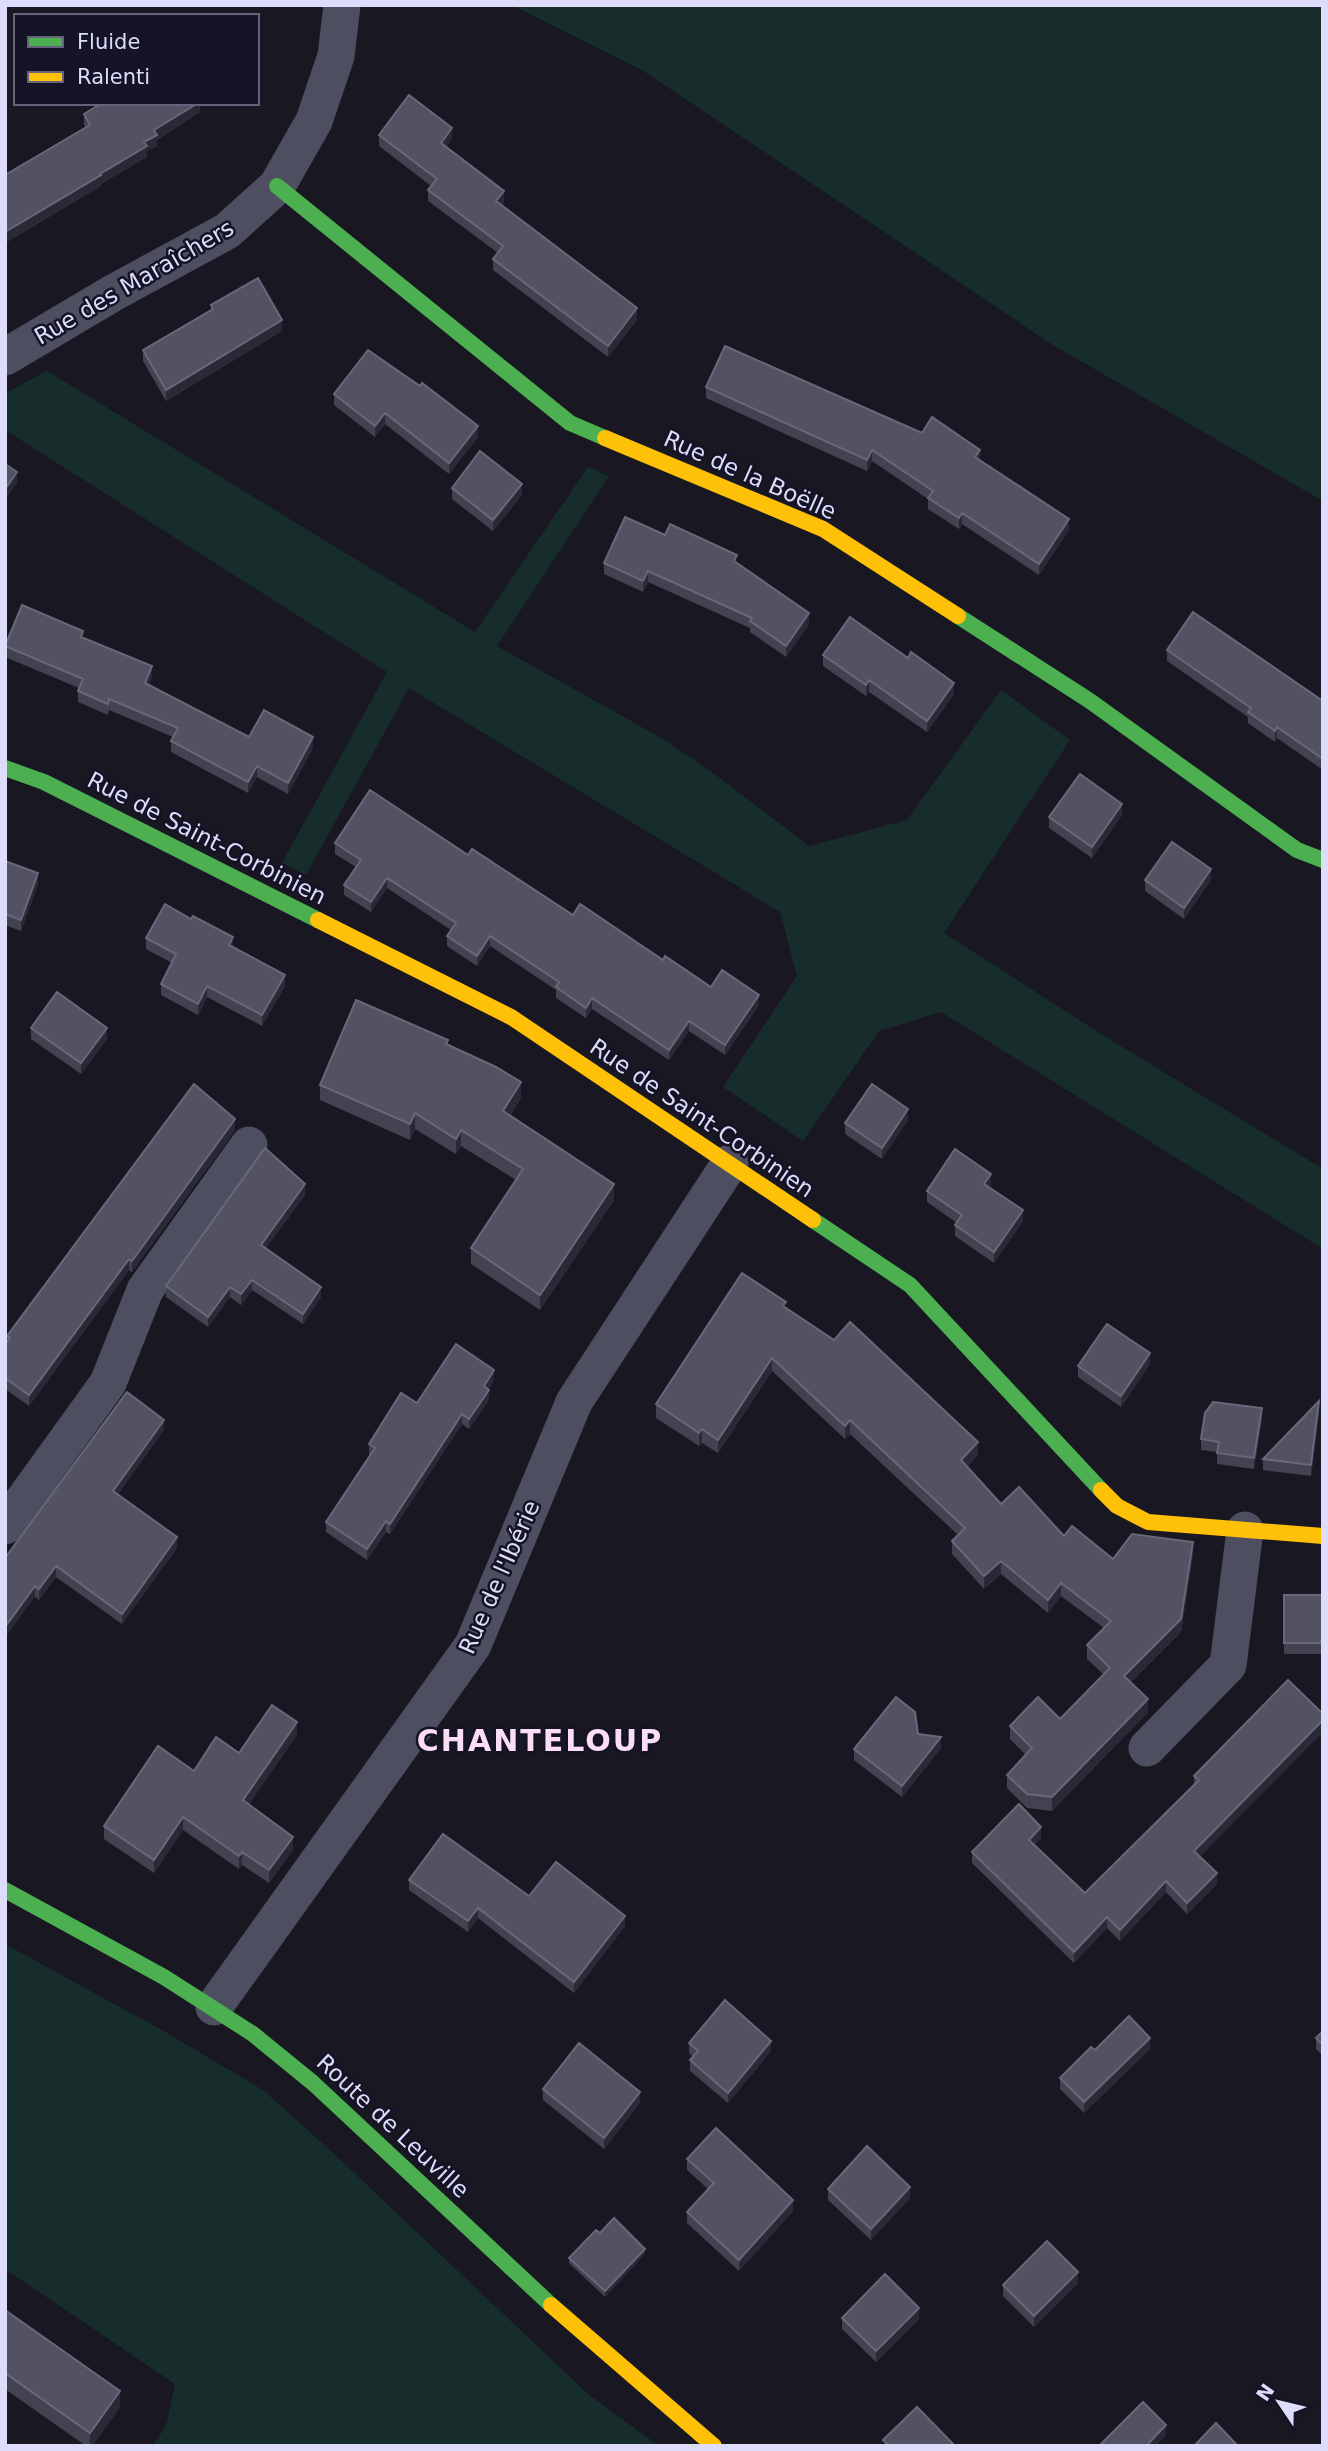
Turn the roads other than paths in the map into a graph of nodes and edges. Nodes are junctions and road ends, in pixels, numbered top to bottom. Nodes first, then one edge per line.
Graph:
1 (342, 5) edge
2 (277, 186) junction
3 (5, 357) edge
4 (5, 768) edge
5 (1323, 860) edge
6 (249, 1145) dead end
7 (730, 1163) junction
8 (5, 1526) edge
9 (1245, 1530) junction
10 (1323, 1536) edge
11 (1147, 1748) dead end
12 (5, 1890) edge
13 (214, 2007) junction
14 (714, 2446) edge

1 - 2 street, Rue des Maraîchers
2 - 3 street, Rue des Maraîchers
2 - 5 street, Rue de la Boëlle
4 - 7 street, Rue de Saint-Corbinien
6 - 8 street
7 - 9 street, Rue de Saint-Corbinien
7 - 13 street, Rue de l'Ibérie
9 - 10 street, Rue de Saint-Corbinien
9 - 11 street
12 - 13 street, Route de Leuville
13 - 14 street, Route de Leuville

